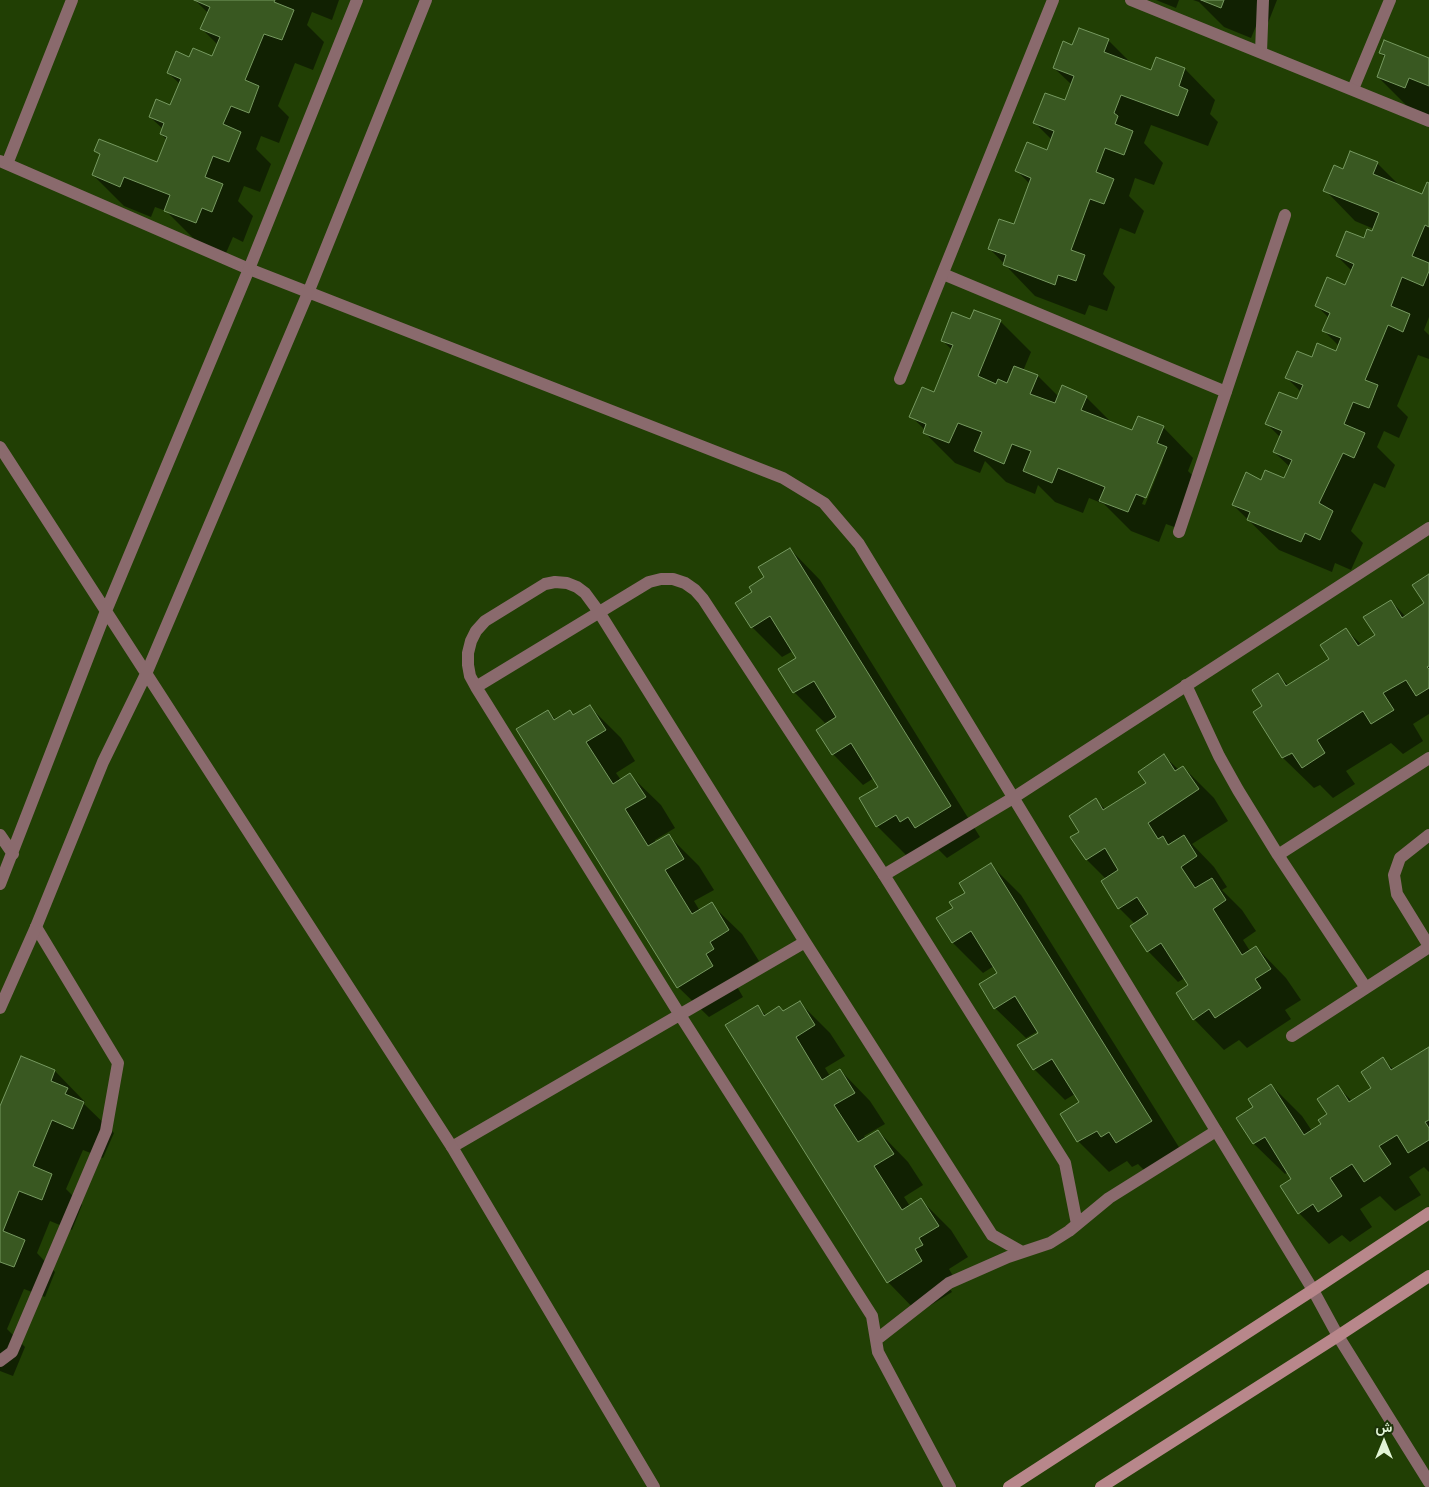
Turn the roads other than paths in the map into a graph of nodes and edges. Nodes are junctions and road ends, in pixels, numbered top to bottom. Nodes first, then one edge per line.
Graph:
1 (72, 0) edge
2 (357, 0) edge
3 (426, 0) edge
4 (1053, 0) edge
5 (1131, 0) edge
6 (1263, 0) edge
7 (1390, 0) edge
8 (1260, 52) junction
9 (1353, 89) junction
10 (1429, 121) edge
11 (3, 163) edge
12 (1285, 215) dead end
13 (248, 268) junction
14 (942, 274) junction
15 (308, 293) junction
16 (900, 379) dead end
17 (1226, 392) junction
18 (0, 447) edge
19 (1429, 528) edge
20 (1178, 532) dead end
21 (106, 611) junction
22 (599, 612) junction
23 (146, 674) junction
24 (1186, 685) junction
25 (476, 688) junction
26 (1429, 758) edge
27 (1013, 798) junction
28 (0, 835) edge
29 (1428, 839) edge
30 (13, 854) junction
31 (1278, 855) junction
32 (884, 875) junction
33 (0, 884) edge
34 (36, 927) junction
35 (805, 942) junction
36 (1429, 946) edge
37 (1366, 988) junction
38 (0, 1008) edge
39 (680, 1015) junction
40 (1292, 1036) dead end
41 (1216, 1131) junction
42 (452, 1148) junction
43 (1429, 1213) edge
44 (1077, 1224) junction
45 (1022, 1252) junction
46 (1429, 1276) edge
47 (1313, 1290) junction
48 (1338, 1336) junction
49 (876, 1340) junction
50 (0, 1361) edge
51 (1429, 1482) edge
52 (654, 1487) edge
53 (950, 1487) edge
54 (1009, 1487) edge
55 (1101, 1487) edge

1 - 11 street
2 - 13 street
3 - 15 street
4 - 14 street
5 - 8 street
6 - 8 street
7 - 9 street
8 - 9 street
9 - 10 street
11 - 13 street
12 - 17 street
13 - 15 street
13 - 21 street
14 - 16 street
14 - 17 street
15 - 23 street
15 - 27 street
17 - 20 street
18 - 21 street
19 - 24 street
21 - 23 street
21 - 30 street
22 - 25 street
22 - 25 street
22 - 32 street
22 - 35 street
23 - 34 street
23 - 42 street
24 - 27 street
24 - 31 street
25 - 39 street
26 - 31 street
27 - 32 street
27 - 41 street
28 - 30 street
29 - 36 street
30 - 33 street
31 - 37 street
32 - 44 street
34 - 38 street
34 - 50 street
35 - 39 street
35 - 45 street
36 - 37 street
37 - 40 street
39 - 42 street
39 - 49 street
41 - 44 street
41 - 47 street
42 - 52 street
43 - 47 street
44 - 45 street
45 - 49 street
46 - 48 street
47 - 48 street
47 - 54 street
48 - 51 street
48 - 55 street
49 - 53 street

